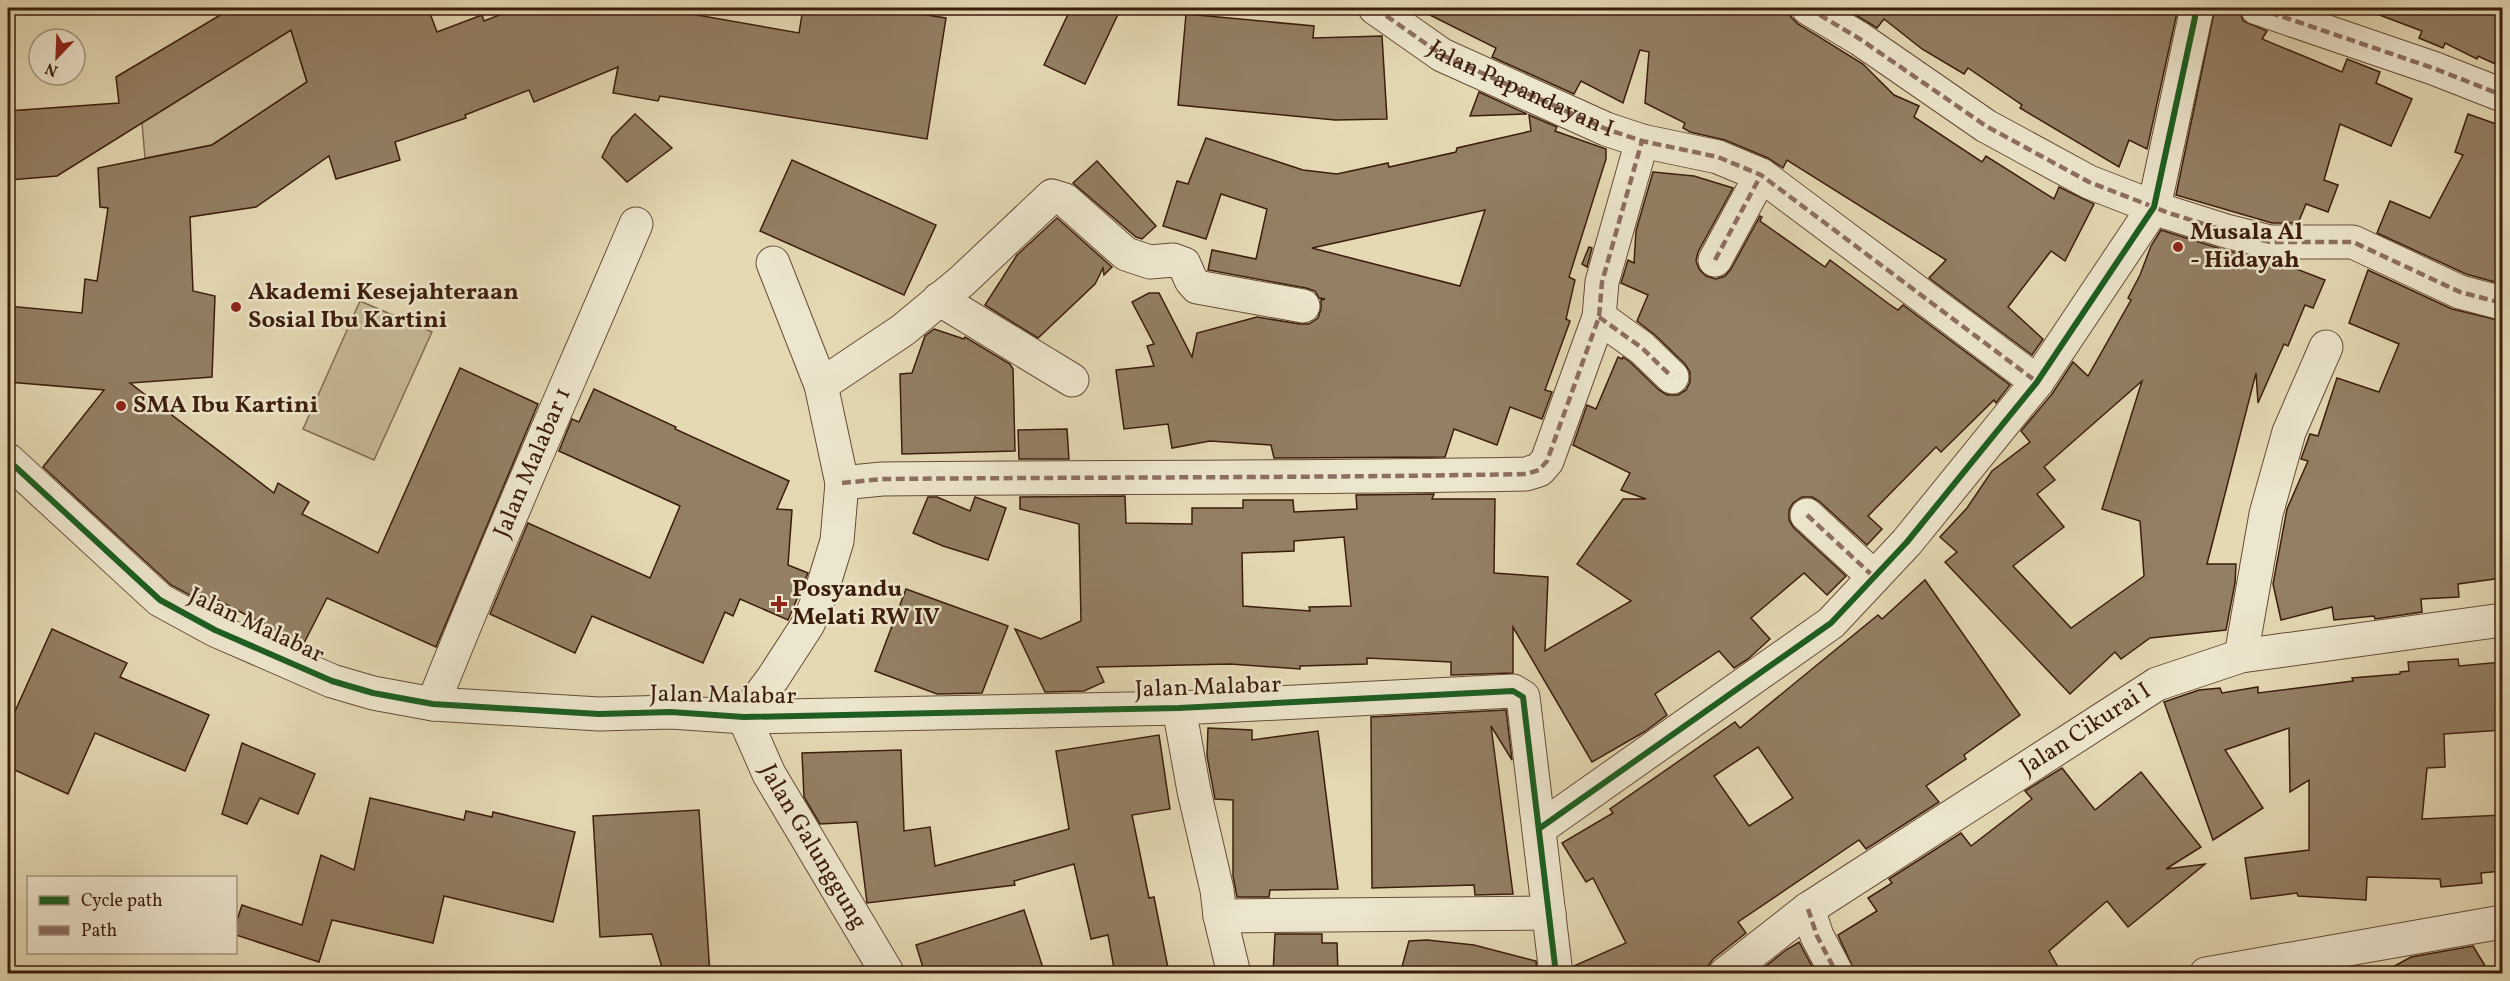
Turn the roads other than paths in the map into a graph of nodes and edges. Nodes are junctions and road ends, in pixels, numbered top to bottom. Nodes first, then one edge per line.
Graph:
1 (1375, 8) edge
2 (1808, 8) edge
3 (2197, 8) edge
4 (2257, 8) edge
5 (2502, 95) edge
6 (1642, 141) junction
7 (1761, 175) junction
8 (2154, 207) junction
9 (636, 224) dead end
10 (1715, 260) dead end
11 (773, 263) dead end
12 (939, 299) junction
13 (2502, 303) edge
14 (1303, 306) dead end
15 (1599, 317) junction
16 (2326, 347) dead end
17 (1672, 377) dead end
18 (1072, 380) dead end
19 (2037, 382) junction
20 (821, 385) junction
21 (8, 460) edge
22 (842, 483) junction
23 (1807, 515) dead end
24 (1874, 576) junction
25 (2502, 620) edge
26 (2241, 656) junction
27 (433, 704) junction
28 (1179, 708) junction
29 (744, 717) junction
30 (1540, 828) junction
31 (1808, 909) junction
32 (1549, 913) junction
33 (1220, 916) junction
34 (2502, 922) edge
35 (888, 974) edge
36 (1234, 974) edge
37 (1556, 974) edge
38 (1725, 974) edge
39 (1838, 974) edge
40 (2206, 974) edge

1 - 6 street, Jalan Papandayan I
2 - 8 street
3 - 8 street
4 - 5 street
6 - 7 street, Jalan Papandayan I
6 - 15 street
7 - 10 street
7 - 19 street, Jalan Papandayan I
8 - 13 street
8 - 19 street
9 - 27 street, Jalan Malabar 1
11 - 20 street
12 - 14 street
12 - 18 street
12 - 20 street
15 - 17 street
15 - 22 street
16 - 26 street
19 - 24 street
20 - 22 street
21 - 27 street, Jalan Malabar
22 - 29 street
23 - 24 street
24 - 30 street
25 - 26 street, Jalan Cikurai I
26 - 31 street, Jalan Cikurai I
27 - 29 street, Jalan Malabar
28 - 29 street, Jalan Malabar
28 - 30 street, Jalan Malabar
28 - 33 street
29 - 35 street, Jalan Galunggung
30 - 32 street
31 - 38 street, Jalan Cikurai I
31 - 39 street
32 - 33 street
32 - 37 street
33 - 36 street
34 - 40 street

